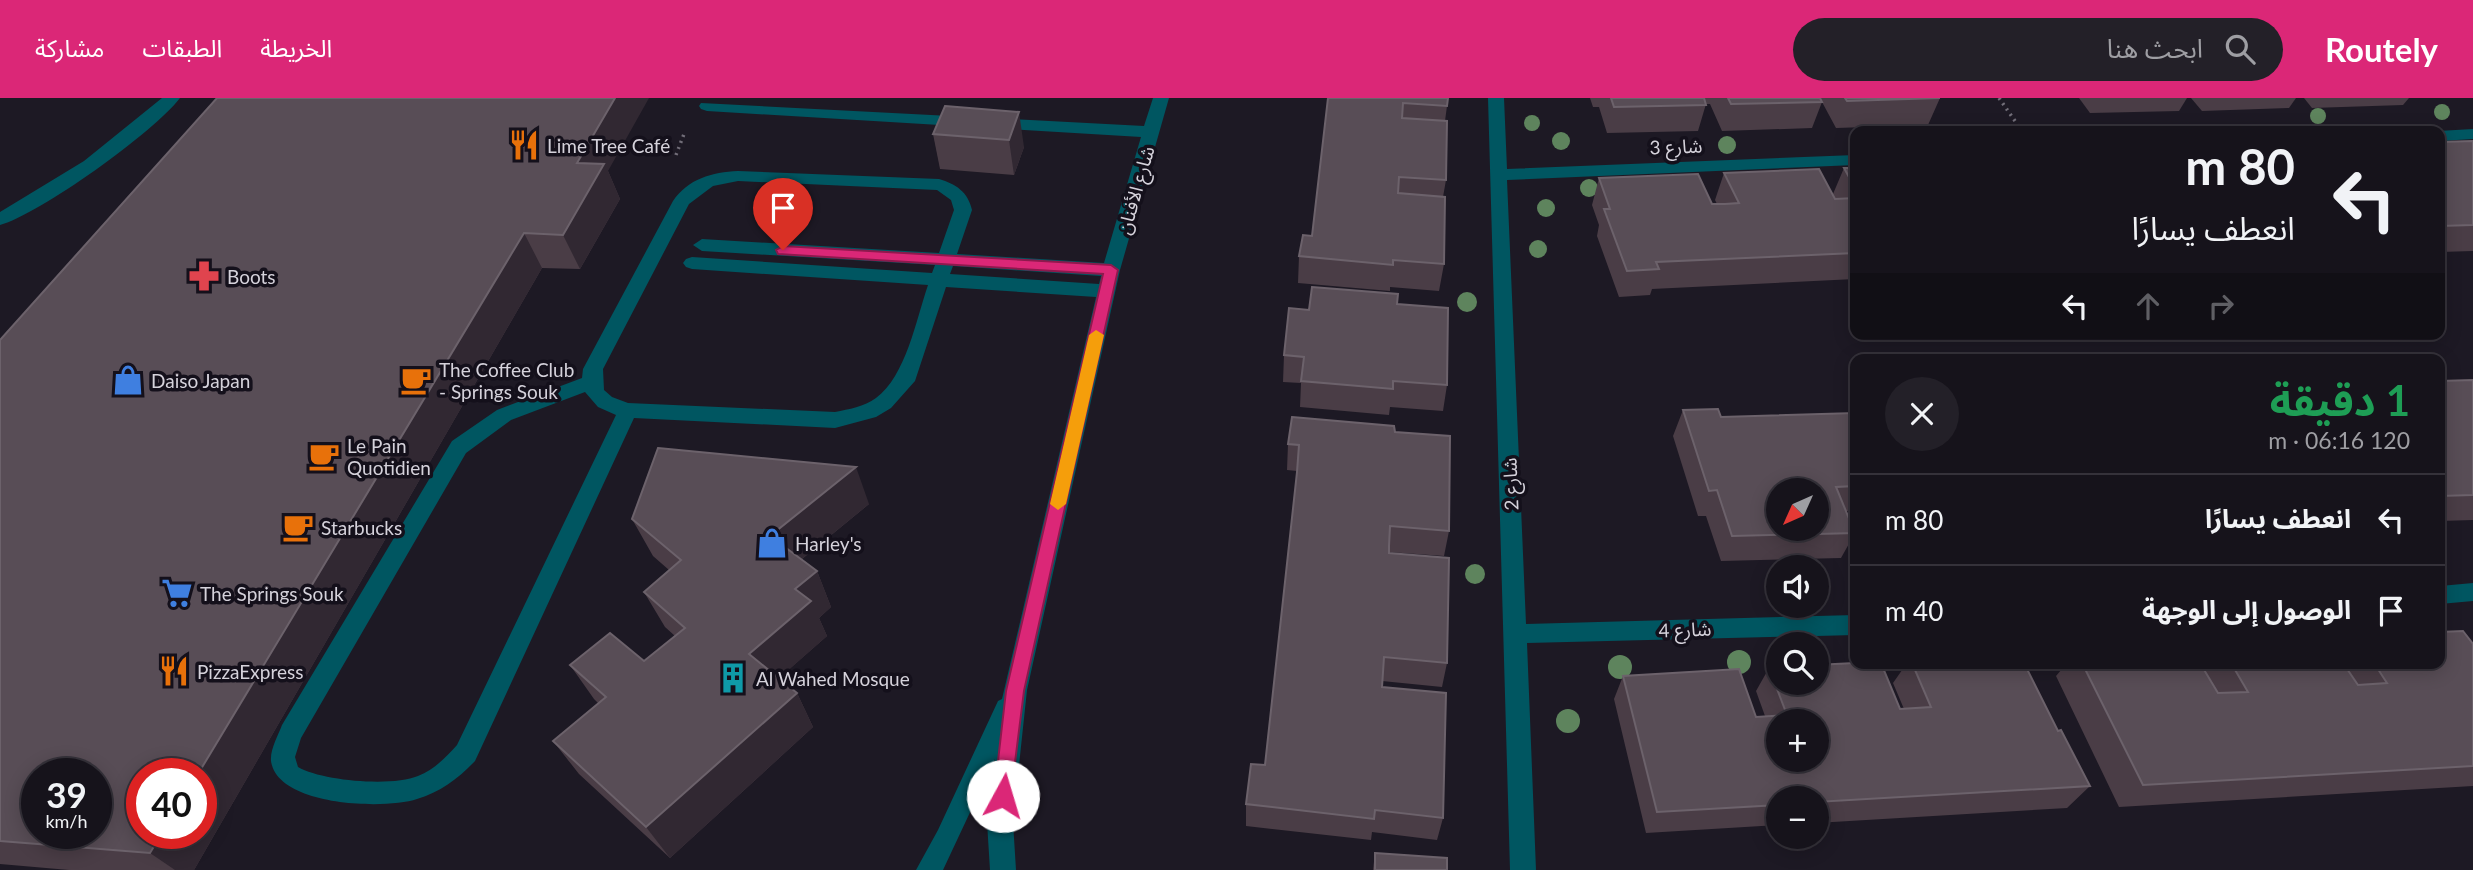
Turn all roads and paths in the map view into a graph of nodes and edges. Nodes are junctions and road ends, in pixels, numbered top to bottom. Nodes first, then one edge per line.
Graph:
1 (172, 98) edge
2 (1161, 98) edge
3 (1496, 98) edge
4 (1998, 98) edge
5 (707, 106) dead end
6 (2018, 126) edge
7 (1151, 132) junction
8 (684, 134) dead end
9 (2473, 134) edge
10 (2445, 136) edge
11 (1850, 160) edge
12 (1499, 175) junction
13 (39, 199) junction
14 (682, 201) junction
15 (0, 219) edge
16 (0, 233) edge
17 (702, 245) dead end
18 (947, 260) junction
19 (692, 263) dead end
20 (1111, 270) junction
21 (940, 280) junction
22 (1106, 291) junction
23 (590, 382) junction
24 (628, 410) junction
25 (2473, 592) edge
26 (2445, 595) edge
27 (1850, 625) edge
28 (1515, 634) junction
29 (1015, 691) junction
30 (929, 870) edge
31 (1003, 870) edge
32 (1523, 870) edge

1 - 13 street
2 - 7 street, شارع الأفنان
3 - 12 street, شارع 2
4 - 6 path
5 - 7 street
7 - 20 street, شارع الأفنان
8 - 14 path
9 - 10 street
11 - 12 street, شارع 3
12 - 28 street, شارع 2
13 - 15 street
13 - 16 street
14 - 18 street
14 - 23 street
17 - 18 street
18 - 20 street
18 - 21 street
19 - 21 street
20 - 22 street, شارع الأفنان
21 - 22 street
21 - 24 street
22 - 29 street, شارع الأفنان
23 - 24 street
23 - 24 street
25 - 26 street
27 - 28 street, شارع 4
28 - 32 street, شارع 2
29 - 30 street, شارع الأفنان
29 - 31 street, شارع الأفنان

